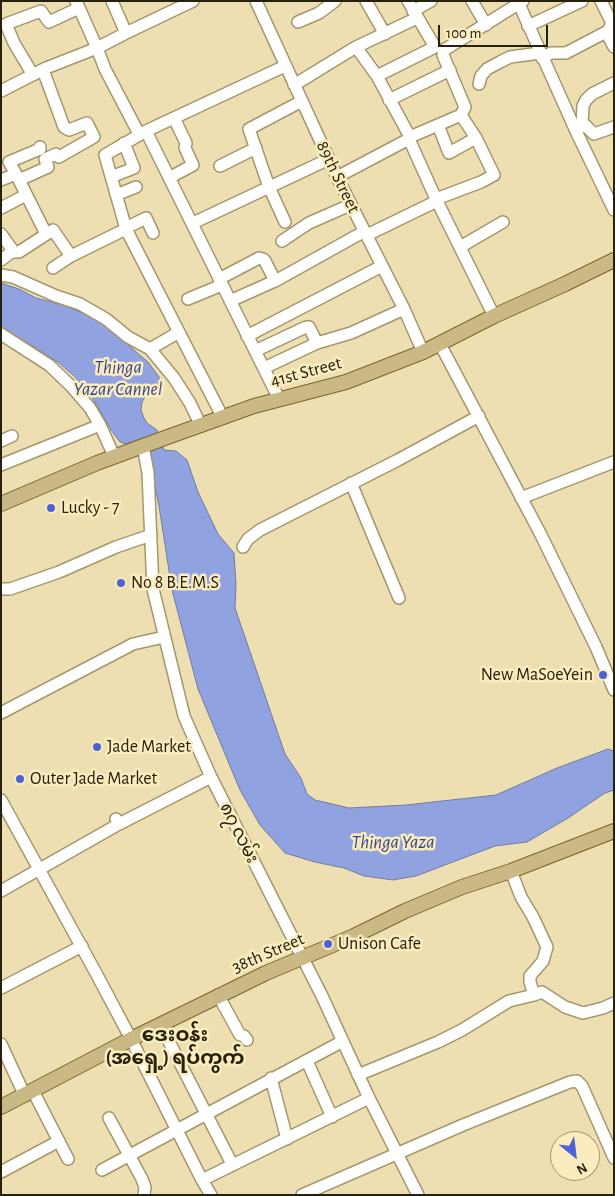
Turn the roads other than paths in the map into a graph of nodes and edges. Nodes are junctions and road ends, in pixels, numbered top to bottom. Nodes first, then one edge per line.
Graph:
1 (112, 1) edge
2 (193, 1) edge
3 (256, 1) edge
4 (366, 1) edge
5 (431, 1) edge
6 (472, 1) edge
7 (582, 1) edge
8 (601, 1) edge
9 (328, 3) edge
10 (521, 3) edge
11 (180, 4) edge
12 (77, 5) edge
13 (413, 10) edge
14 (298, 22) dead end
15 (486, 25) junction
16 (528, 26) junction
17 (606, 32) junction
18 (126, 33) junction
19 (385, 34) junction
20 (356, 47) junction
21 (614, 47) edge
22 (98, 48) junction
23 (439, 50) junction
24 (541, 55) junction
25 (285, 66) junction
26 (450, 70) junction
27 (38, 73) junction
28 (377, 76) junction
29 (614, 83) edge
30 (479, 84) dead end
31 (294, 85) junction
32 (1, 90) edge
33 (389, 100) junction
34 (302, 101) junction
35 (461, 115) junction
36 (174, 118) junction
37 (438, 125) junction
38 (614, 127) edge
39 (578, 128) junction
40 (143, 133) junction
41 (409, 138) junction
42 (476, 138) junction
43 (124, 143) junction
44 (40, 147) dead end
45 (256, 148) junction
46 (329, 159) junction
47 (220, 166) dead end
48 (17, 177) junction
49 (111, 177) junction
50 (337, 177) junction
51 (170, 178) junction
52 (1, 180) edge
53 (136, 187) dead end
54 (268, 187) junction
55 (26, 195) junction
56 (116, 195) junction
57 (436, 200) junction
58 (350, 205) junction
59 (1, 208) edge
60 (614, 210) edge
61 (285, 222) dead end
62 (503, 222) dead end
63 (193, 223) junction
64 (126, 229) junction
65 (153, 233) dead end
66 (366, 233) junction
67 (1, 234) edge
68 (46, 234) junction
69 (282, 241) dead end
70 (460, 246) junction
71 (13, 251) junction
72 (72, 256) junction
73 (1, 260) edge
74 (614, 260) edge
75 (382, 266) junction
76 (53, 268) dead end
77 (1, 275) edge
78 (275, 281) junction
79 (221, 282) junction
80 (188, 298) dead end
81 (230, 301) junction
82 (404, 309) junction
83 (494, 316) junction
84 (179, 332) junction
85 (1, 334) edge
86 (248, 336) junction
87 (317, 343) junction
88 (440, 344) junction
89 (150, 349) junction
90 (255, 352) junction
91 (423, 352) junction
92 (264, 368) junction
93 (279, 399) junction
94 (479, 416) junction
95 (223, 418) junction
96 (100, 424) junction
97 (201, 426) junction
98 (12, 436) dead end
99 (1, 441) edge
100 (144, 446) junction
101 (114, 456) junction
102 (614, 462) edge
103 (1, 465) edge
104 (351, 482) junction
105 (521, 498) junction
106 (1, 504) edge
107 (151, 536) junction
108 (243, 547) dead end
109 (1, 589) edge
110 (399, 598) dead end
111 (164, 637) junction
112 (614, 690) edge
113 (1, 713) edge
114 (210, 777) junction
115 (1, 800) edge
116 (614, 831) edge
117 (39, 868) junction
118 (511, 871) junction
119 (1, 891) edge
120 (82, 946) junction
121 (302, 958) junction
122 (1, 988) edge
123 (218, 995) junction
124 (534, 995) junction
125 (614, 1003) edge
126 (160, 1024) junction
127 (131, 1039) junction
128 (246, 1040) dead end
129 (343, 1041) junction
130 (1, 1044) edge
131 (307, 1061) junction
132 (358, 1074) junction
133 (271, 1078) junction
134 (29, 1093) junction
135 (369, 1098) junction
136 (1, 1107) edge
137 (206, 1114) junction
138 (332, 1117) junction
139 (109, 1118) dead end
140 (177, 1130) junction
141 (287, 1138) junction
142 (59, 1141) junction
143 (129, 1155) junction
144 (398, 1155) junction
145 (614, 1158) edge
146 (68, 1159) dead end
147 (232, 1164) junction
148 (102, 1170) dead end
149 (1, 1172) edge
150 (202, 1180) junction
151 (144, 1195) edge
152 (211, 1195) edge
153 (302, 1195) edge
154 (418, 1195) edge

1 - 18 street
2 - 11 street
3 - 25 street, 89th Street
4 - 19 street
5 - 13 street
6 - 15 street
7 - 16 street
8 - 17 street
9 - 14 street
10 - 15 street
10 - 16 street
11 - 18 street
12 - 22 street
12 - 27 street
13 - 19 street
13 - 23 street
15 - 23 street
16 - 24 street
17 - 21 street
17 - 24 street
18 - 22 street
19 - 20 street
20 - 28 street
20 - 31 street
22 - 27 street
22 - 40 street
23 - 26 street
23 - 28 street
24 - 30 street
24 - 39 street
25 - 31 street, 89th Street
25 - 36 street
26 - 33 street
26 - 35 street
27 - 32 street
27 - 48 street
28 - 33 street
29 - 39 street
31 - 34 street, 89th Street
33 - 41 street
34 - 45 street
34 - 46 street, 89th Street
35 - 37 street
35 - 42 street
36 - 40 street
36 - 51 street
37 - 41 street
37 - 42 street
38 - 39 street
39 - 60 street
40 - 43 street
40 - 51 street
41 - 50 street
41 - 57 street
42 - 57 street
43 - 49 street
43 - 49 street
44 - 48 street
45 - 47 street
45 - 54 street
46 - 50 street, 89th Street
46 - 54 street
48 - 52 street
48 - 55 street
49 - 56 street
50 - 58 street, 89th Street
51 - 63 street
53 - 56 street
54 - 61 street
54 - 63 street
55 - 59 street
55 - 68 street
56 - 64 street
57 - 66 street
57 - 70 street
58 - 66 street, 89th Street
58 - 69 street
62 - 70 street
63 - 79 street
64 - 65 street
64 - 72 street
64 - 84 street
66 - 75 street, 89th Street
66 - 78 street
67 - 71 street
68 - 71 street
68 - 72 street
70 - 83 street
71 - 73 street
72 - 76 street
74 - 83 main road, 41st Street
75 - 82 street, 89th Street
75 - 86 street
77 - 89 street
78 - 79 street
78 - 81 street
79 - 80 street
79 - 81 street
81 - 86 street
82 - 87 street
82 - 91 street, 89th Street
83 - 88 main road, 41st Street
84 - 89 street
84 - 95 street
85 - 96 street
86 - 90 street
87 - 90 street
87 - 92 street
88 - 91 main road, 41st Street
88 - 94 street
89 - 97 street
90 - 92 street
91 - 93 main road, 41st Street
92 - 93 street
93 - 95 main road, 41st Street
94 - 104 street
94 - 105 street
95 - 97 main road, 41st Street
96 - 101 street
96 - 103 street
97 - 100 main road, 41st Street
98 - 99 street
100 - 101 main road, 41st Street
100 - 107 street, ၈၇ လမ်း
101 - 106 main road, 41st Street
102 - 105 street
104 - 108 street
104 - 110 street
105 - 112 street
107 - 109 street
107 - 111 street, ၈၇ လမ်း
111 - 113 street
111 - 114 street, ၈၇ လမ်း
114 - 117 street
114 - 121 street, ၈၇ လမ်း
115 - 117 street
116 - 118 main road, 38th Street
117 - 119 street
117 - 120 street
118 - 121 main road, 38th Street
118 - 124 street
120 - 122 street
120 - 127 street
121 - 123 main road, 38th Street
121 - 129 street, ၈၇ လမ်း
123 - 126 main road, 38th Street
123 - 128 street
124 - 125 street
124 - 132 street
126 - 127 main road, 38th Street
126 - 137 street
127 - 134 main road, 38th Street
127 - 140 street
129 - 131 street
129 - 132 street, ၈၇ လမ်း
130 - 134 street
131 - 133 street
131 - 138 street
132 - 135 street, ၈၇ လမ်း
133 - 137 street
133 - 141 street
134 - 136 main road, 38th Street
134 - 142 street
135 - 138 street
135 - 144 street, ၈၇ လမ်း
137 - 140 street
137 - 147 street
138 - 141 street
139 - 143 street
140 - 143 street
140 - 150 street
141 - 147 street
142 - 146 street
142 - 149 street
143 - 148 street
143 - 151 street
144 - 145 street
144 - 153 street
144 - 154 street, ၈၇ လမ်း
147 - 150 street
150 - 152 street

